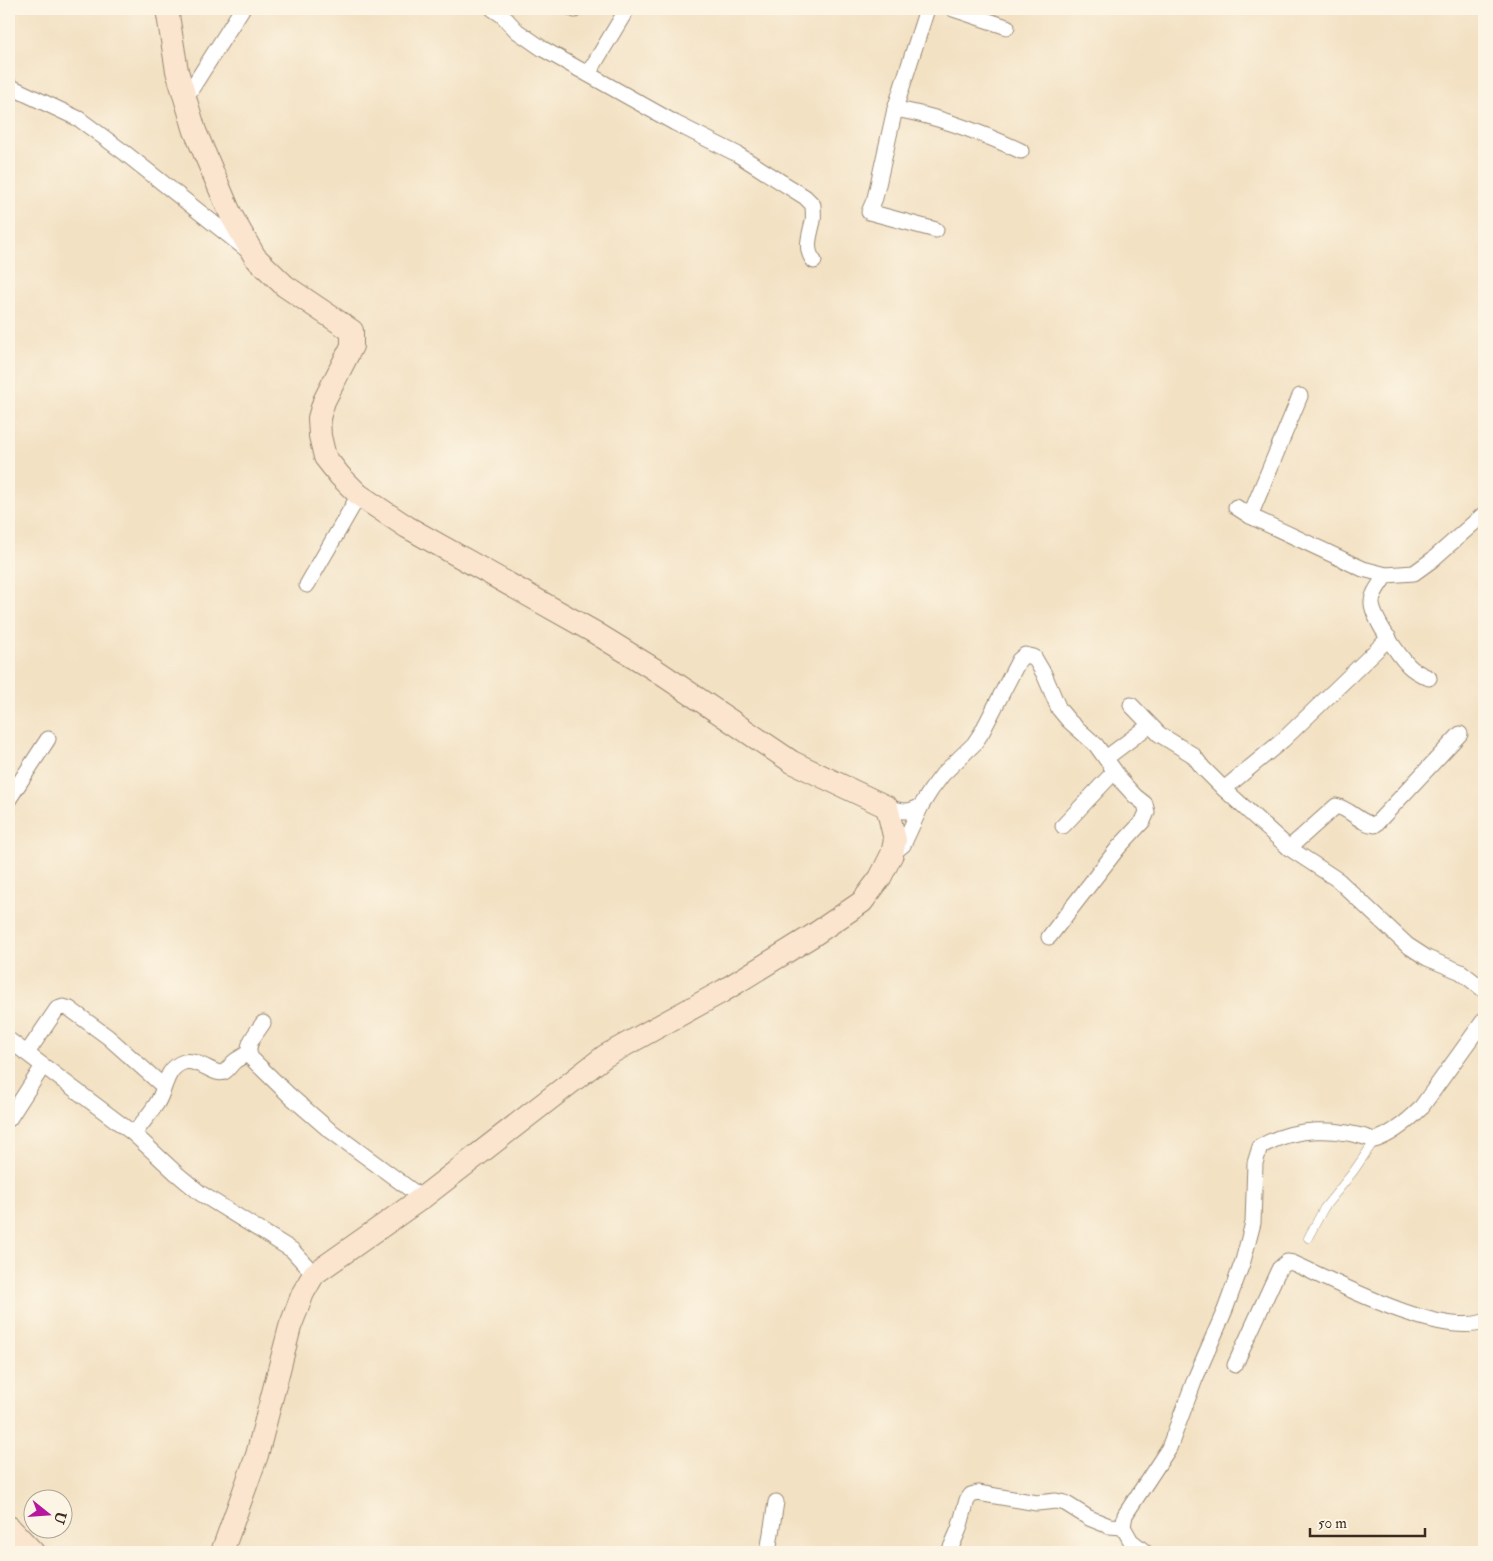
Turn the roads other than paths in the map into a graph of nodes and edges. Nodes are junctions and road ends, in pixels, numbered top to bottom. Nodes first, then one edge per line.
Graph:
1 (167, 9) edge
2 (242, 9) edge
3 (493, 9) edge
4 (627, 9) edge
5 (927, 9) edge
6 (953, 9) edge
7 (1007, 27) dead end
8 (588, 74) junction
9 (9, 86) edge
10 (185, 99) junction
11 (895, 109) junction
12 (1020, 152) dead end
13 (936, 230) dead end
14 (255, 257) junction
15 (814, 261) dead end
16 (1300, 396) dead end
17 (359, 494) junction
18 (1236, 507) dead end
19 (1484, 514) edge
20 (1250, 516) junction
21 (1386, 575) junction
22 (307, 585) dead end
23 (1389, 638) junction
24 (1429, 678) dead end
25 (1130, 705) dead end
26 (1149, 726) junction
27 (1460, 734) dead end
28 (48, 739) dead end
29 (1111, 755) junction
30 (1114, 772) junction
31 (1224, 789) junction
32 (9, 799) edge
33 (921, 806) junction
34 (887, 807) junction
35 (1063, 826) dead end
36 (1289, 848) junction
37 (892, 854) junction
38 (1049, 937) dead end
39 (1484, 990) edge
40 (1484, 1020) edge
41 (264, 1023) dead end
42 (9, 1040) edge
43 (27, 1053) junction
44 (248, 1053) junction
45 (43, 1066) junction
46 (163, 1086) junction
47 (9, 1119) edge
48 (134, 1134) junction
49 (1375, 1140) junction
50 (422, 1198) junction
51 (1308, 1238) dead end
52 (314, 1274) junction
53 (1484, 1322) edge
54 (1234, 1365) dead end
55 (776, 1502) dead end
56 (9, 1527) edge
57 (1123, 1527) junction
58 (33, 1552) edge
59 (222, 1552) edge
60 (768, 1552) edge
61 (949, 1552) edge
62 (1145, 1552) edge

1 - 10 street
2 - 10 street
3 - 8 street
4 - 8 street
5 - 11 street
6 - 7 street
8 - 15 street
9 - 14 street
10 - 14 street
11 - 12 street
11 - 13 street
14 - 17 street
16 - 20 street
17 - 22 street
17 - 34 street
18 - 20 street
19 - 21 street
20 - 21 street
21 - 23 street
23 - 24 street
23 - 31 street
25 - 26 street
26 - 29 street
26 - 31 street
27 - 36 street
28 - 32 street
29 - 30 street
29 - 33 street
30 - 35 street
30 - 38 street
31 - 36 street
33 - 34 street
33 - 37 street
34 - 37 street
36 - 39 street
37 - 50 street
40 - 49 street
41 - 44 street
42 - 43 street
43 - 45 street
43 - 46 street
44 - 46 street
44 - 50 street
45 - 47 street
45 - 48 street
46 - 48 street
48 - 52 street
49 - 51 lane
49 - 57 street
50 - 52 street
52 - 59 street
53 - 54 street
55 - 60 street
56 - 58 street
57 - 61 street
57 - 62 street

